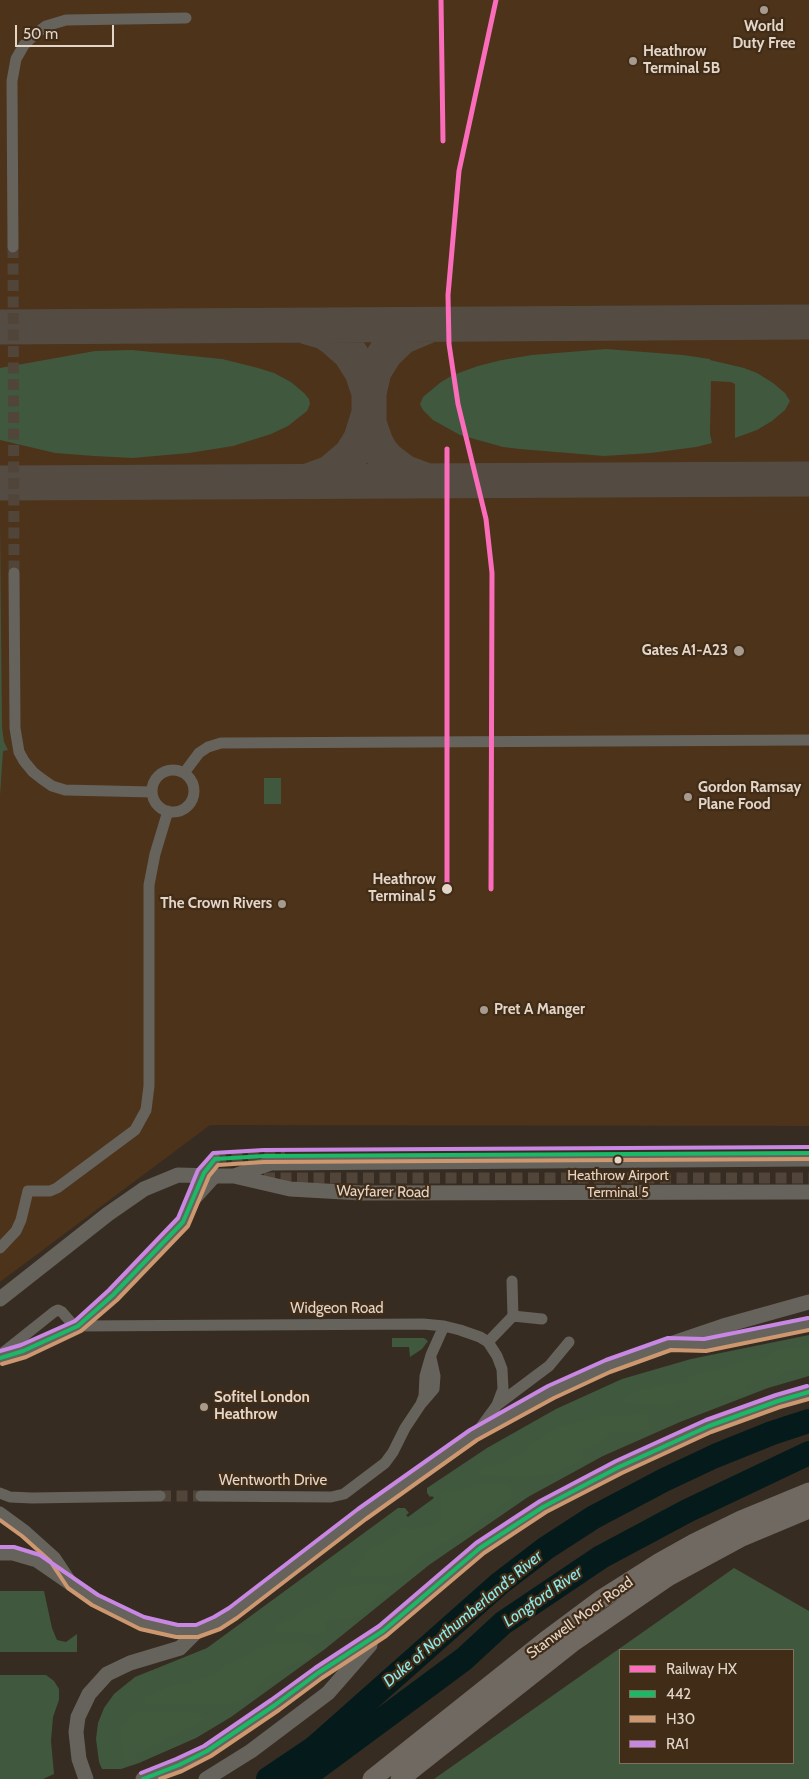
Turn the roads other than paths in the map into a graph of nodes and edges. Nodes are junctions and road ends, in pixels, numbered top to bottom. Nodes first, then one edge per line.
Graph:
1 (186, 18) dead end
2 (13, 247) tunnel mouth
3 (14, 573) tunnel mouth
4 (809, 740) edge
5 (184, 773) junction
6 (152, 792) junction
7 (168, 811) junction
8 (214, 1158) dead end
9 (809, 1159) edge
10 (234, 1176) junction
11 (215, 1177) junction
12 (809, 1192) edge
13 (192, 1203) junction
14 (2, 1243) edge
15 (0, 1258) edge
16 (512, 1281) dead end
17 (0, 1299) edge
18 (809, 1302) edge
19 (512, 1316) junction
20 (542, 1319) dead end
21 (809, 1324) edge
22 (76, 1326) junction
23 (444, 1326) junction
24 (488, 1342) junction
25 (569, 1342) dead end
26 (670, 1344) junction
27 (0, 1357) edge
28 (809, 1392) edge
29 (497, 1405) junction
30 (474, 1436) junction
31 (809, 1492) edge
32 (0, 1493) edge
33 (160, 1496) tunnel mouth
34 (201, 1496) tunnel mouth
35 (809, 1509) edge
36 (0, 1513) edge
37 (0, 1553) edge
38 (73, 1584) junction
39 (197, 1631) junction
40 (382, 1631) junction
41 (86, 1779) edge
42 (143, 1779) edge
43 (206, 1779) edge
44 (372, 1779) edge
45 (400, 1779) edge

1 - 2 street
3 - 6 street
4 - 5 street
5 - 6 street
5 - 7 street
6 - 7 street
7 - 14 street
8 - 13 street
9 - 10 street
10 - 11 street, Wayfarer Road
10 - 12 street, Wayfarer Road
11 - 13 street
11 - 17 street, Wayfarer Road, bridge
13 - 22 street
14 - 15 street
16 - 19 street
18 - 26 street
19 - 20 street
19 - 24 street
21 - 26 street
22 - 23 street, Widgeon Road
22 - 27 street
22 - 27 street
23 - 24 street, Widgeon Road
23 - 34 street, Wentworth Drive
24 - 29 street
25 - 29 street
26 - 30 street
28 - 40 street
29 - 30 street
30 - 39 street
31 - 44 main road, Stanwell Moor Road
32 - 33 street
35 - 45 main road, Stanwell Moor Road
36 - 38 street
37 - 38 street
38 - 39 street
39 - 41 street
40 - 42 street
40 - 43 street

